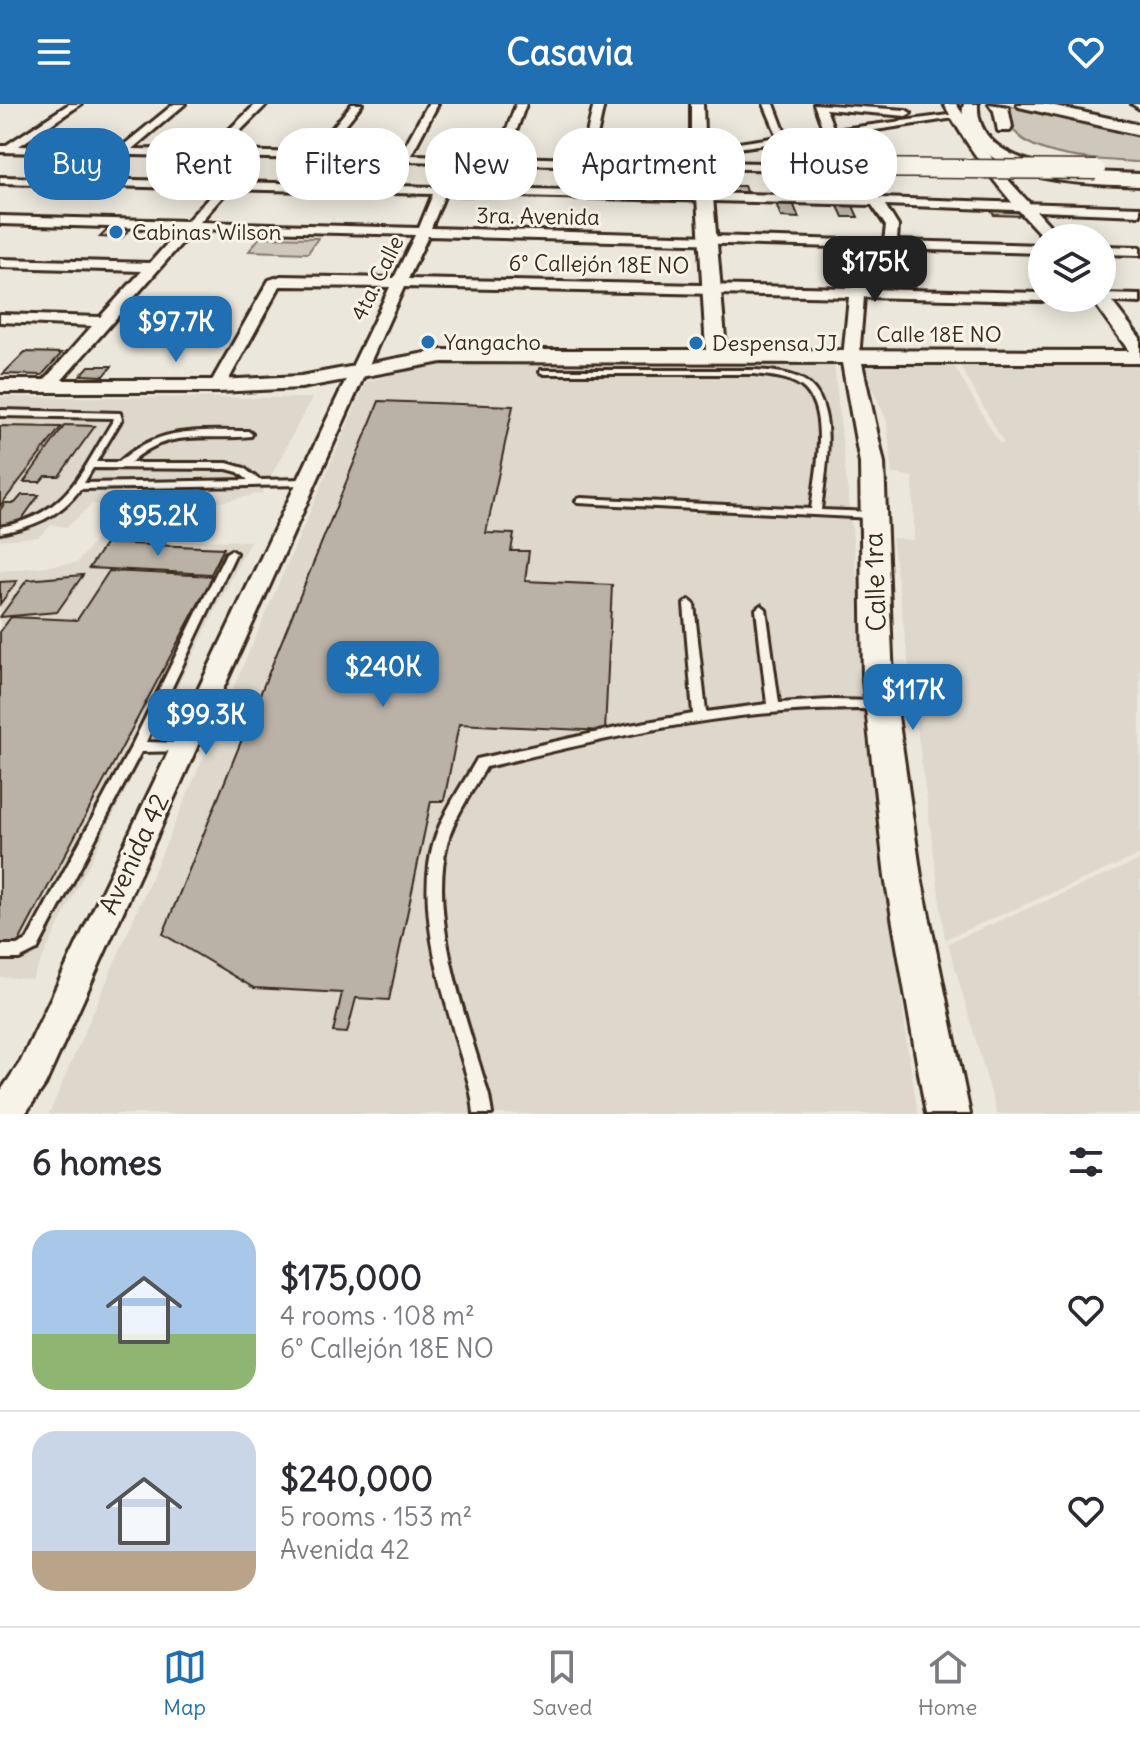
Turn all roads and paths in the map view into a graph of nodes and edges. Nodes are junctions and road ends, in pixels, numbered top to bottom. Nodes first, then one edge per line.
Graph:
1 (76, 104) edge
2 (180, 104) edge
3 (262, 104) edge
4 (357, 104) edge
5 (433, 104) edge
6 (521, 104) edge
7 (599, 104) edge
8 (697, 104) edge
9 (769, 104) edge
10 (970, 104) edge
11 (985, 104) edge
12 (997, 104) edge
13 (1025, 104) edge
14 (1037, 104) edge
15 (1138, 104) edge
16 (819, 105) edge
17 (953, 110) edge
18 (940, 117) junction
19 (238, 128) edge
20 (338, 128) edge
21 (512, 128) edge
22 (594, 128) edge
23 (697, 128) edge
24 (828, 128) edge
25 (869, 128) edge
26 (1140, 130) edge
27 (130, 145) edge
28 (745, 148) edge
29 (3, 149) edge
30 (409, 149) edge
31 (24, 150) edge
32 (981, 154) junction
33 (1034, 158) junction
34 (1140, 165) edge
35 (897, 169) edge
36 (897, 170) edge
37 (1140, 171) edge
38 (995, 173) junction
39 (1054, 174) junction
40 (1100, 174) junction
41 (0, 180) edge
42 (1140, 180) edge
43 (146, 184) edge
44 (260, 187) edge
45 (425, 191) edge
46 (745, 198) edge
47 (212, 200) edge
48 (436, 200) edge
49 (705, 200) edge
50 (876, 201) junction
51 (1023, 208) junction
52 (1140, 211) edge
53 (0, 220) edge
54 (1039, 224) edge
55 (189, 226) junction
56 (423, 233) junction
57 (708, 240) junction
58 (886, 244) junction
59 (1028, 249) edge
60 (1116, 250) edge
61 (1140, 251) edge
62 (0, 263) edge
63 (152, 267) junction
64 (399, 282) junction
65 (713, 289) junction
66 (857, 292) junction
67 (1028, 297) edge
68 (1116, 298) edge
69 (1140, 299) edge
70 (1111, 312) edge
71 (0, 318) edge
72 (102, 322) junction
73 (1140, 354) edge
74 (716, 356) junction
75 (851, 358) junction
76 (355, 372) junction
77 (544, 372) dead end
78 (0, 386) edge
79 (47, 386) junction
80 (217, 386) junction
81 (0, 413) edge
82 (248, 434) dead end
83 (90, 465) junction
84 (122, 465) junction
85 (305, 482) junction
86 (257, 483) junction
87 (77, 486) junction
88 (581, 501) dead end
89 (816, 511) junction
90 (873, 515) junction
91 (0, 530) edge
92 (231, 553) dead end
93 (689, 604) dead end
94 (761, 609) dead end
95 (881, 705) junction
96 (773, 706) junction
97 (700, 718) junction
98 (137, 747) junction
99 (182, 748) junction
100 (0, 952) edge
101 (5, 1114) edge
102 (483, 1114) edge
103 (948, 1114) edge

1 - 29 street
2 - 27 street
3 - 19 street
4 - 20 street
5 - 30 street
6 - 21 street
7 - 22 street
8 - 23 street
9 - 28 street
10 - 33 main road
10 - 40 main road, bridge
11 - 12 main road
13 - 26 main road
14 - 15 main road
16 - 18 street
16 - 24 street
17 - 18 street
17 - 32 street
18 - 25 street
29 - 31 street
32 - 38 street
32 - 39 main road
33 - 34 main road
33 - 40 main road
35 - 40 main road, bridge
36 - 38 main road
37 - 40 main road
38 - 39 main road
38 - 51 street
39 - 40 main road
40 - 42 main road
41 - 43 street
44 - 45 street
46 - 50 street
47 - 55 street
48 - 56 street, 4ta. Calle
49 - 57 street
50 - 51 street
50 - 58 street
51 - 52 street
51 - 54 street
53 - 55 street, 3ra. Avenida
55 - 56 street, 3ra. Avenida
55 - 63 street
56 - 57 street, 3ra. Avenida
56 - 64 street, 4ta. Calle
57 - 58 street, 3ra. Avenida
57 - 65 street
58 - 59 street, 3ra. Avenida
58 - 66 street, Calle 1ra
60 - 61 street
62 - 63 street
63 - 72 street
64 - 65 street, 6° Callejón 18E NO
64 - 76 street, 4ta. Calle
64 - 80 street, 6° Callejón 18E NO
65 - 66 street, 6° Callejón 18E NO
65 - 74 street
66 - 67 street, 6° Callejón 18E NO
66 - 75 street, Calle 1ra
68 - 69 street
70 - 73 street
71 - 72 street
72 - 79 street
73 - 75 street, Calle 18E NO
74 - 75 street, Calle 18E NO
74 - 76 street, Calle 18E NO
75 - 90 street, Calle 1ra
76 - 80 street, Calle 18E NO
76 - 85 street, Avenida 42
77 - 89 lane
78 - 79 street, Calle 18E NO
79 - 80 street, Calle 18E NO
81 - 83 lane
82 - 84 lane
83 - 84 lane
83 - 87 lane
84 - 86 lane
85 - 86 lane
85 - 99 street, Avenida 42
86 - 87 lane
87 - 91 lane
88 - 89 lane
89 - 90 lane
90 - 95 street, Calle 1ra
92 - 98 lane
93 - 97 lane
94 - 96 lane
95 - 96 lane
95 - 103 street, Calle 1ra
96 - 97 lane
97 - 102 lane
98 - 99 lane
98 - 100 lane
99 - 101 street, Avenida 42

